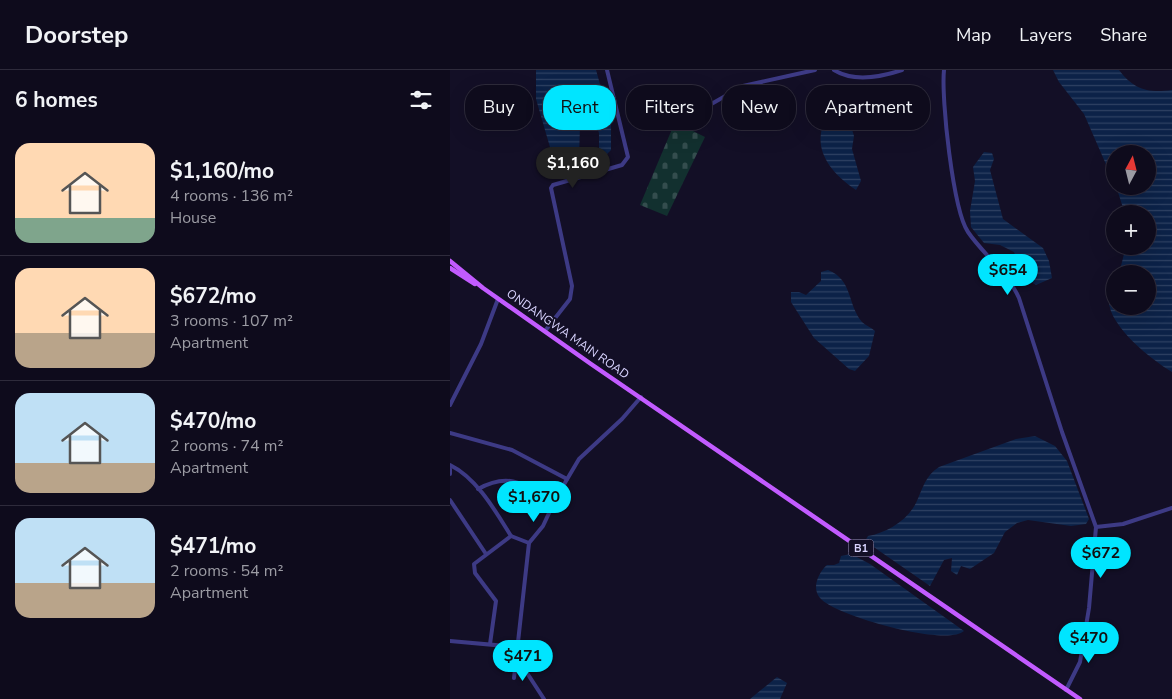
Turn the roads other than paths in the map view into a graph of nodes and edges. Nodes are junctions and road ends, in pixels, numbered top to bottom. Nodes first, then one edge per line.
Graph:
1 (607, 70) edge
2 (815, 70) edge
3 (834, 70) edge
4 (902, 70) edge
5 (944, 70) edge
6 (712, 104) edge
7 (450, 261) edge
8 (450, 268) edge
9 (483, 288) junction
10 (498, 298) junction
11 (545, 331) junction
12 (641, 397) junction
13 (450, 405) edge
14 (450, 433) edge
15 (450, 465) edge
16 (450, 469) edge
17 (450, 474) edge
18 (566, 479) junction
19 (478, 489) junction
20 (450, 500) edge
21 (554, 502) junction
22 (1172, 508) edge
23 (1096, 527) junction
24 (512, 536) junction
25 (529, 543) junction
26 (486, 554) junction
27 (450, 641) edge
28 (490, 644) junction
29 (517, 646) junction
30 (516, 656) junction
31 (514, 678) dead end
32 (1066, 690) junction
33 (544, 699) edge
34 (1080, 699) edge

1 - 11 street
2 - 6 street
3 - 4 street
5 - 23 street
7 - 9 main road, ONDANGWA MAIN ROAD / B1
8 - 9 main road, ONDANGWA MAIN ROAD / B1
9 - 10 main road, ONDANGWA MAIN ROAD / B1
10 - 11 main road, ONDANGWA MAIN ROAD / B1
10 - 13 street
11 - 12 main road, ONDANGWA MAIN ROAD / B1
12 - 18 street
12 - 32 main road, B1
14 - 18 street
15 - 19 street
16 - 17 street
18 - 21 street
19 - 21 street
19 - 24 street
20 - 26 street
21 - 25 street
22 - 23 street
23 - 32 street
24 - 25 street
24 - 26 street
25 - 29 street
26 - 28 street
27 - 28 street
28 - 29 street
29 - 30 street
30 - 31 street
30 - 33 street
32 - 34 main road, B1

